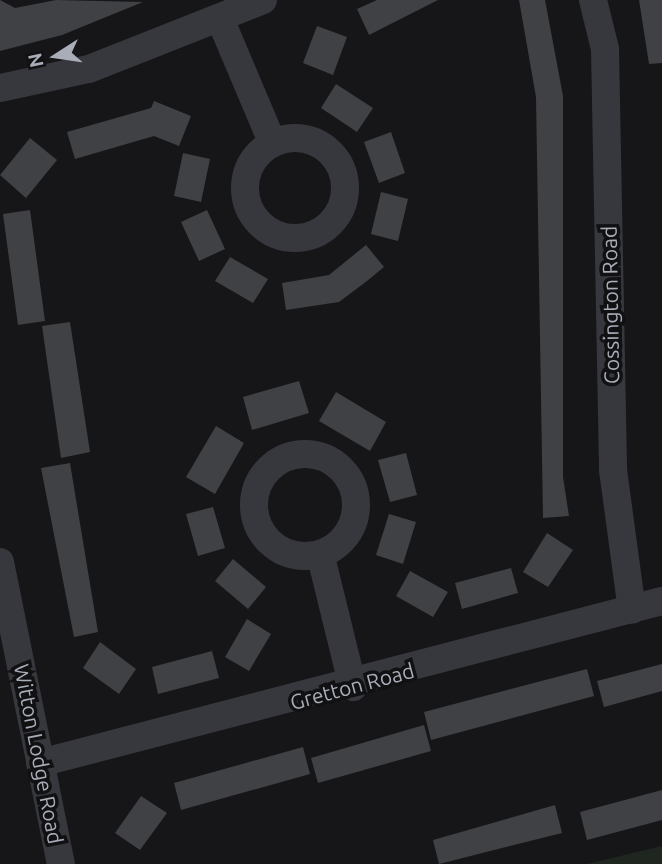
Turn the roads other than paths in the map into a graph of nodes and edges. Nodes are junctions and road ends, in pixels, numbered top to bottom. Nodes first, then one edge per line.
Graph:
1 (263, 0) edge
2 (593, 0) edge
3 (220, 21) junction
4 (0, 88) edge
5 (272, 142) dead end
6 (321, 556) dead end
7 (0, 562) edge
8 (662, 601) edge
9 (632, 610) junction
10 (353, 687) junction
11 (40, 763) junction
12 (61, 864) edge

1 - 3 street
2 - 9 street, Cossington Road
3 - 4 street
3 - 5 street
6 - 10 street
7 - 11 street, Witton Lodge Road
8 - 9 street, Gretton Road
9 - 10 street, Gretton Road
10 - 11 street, Gretton Road
11 - 12 street, Witton Lodge Road

